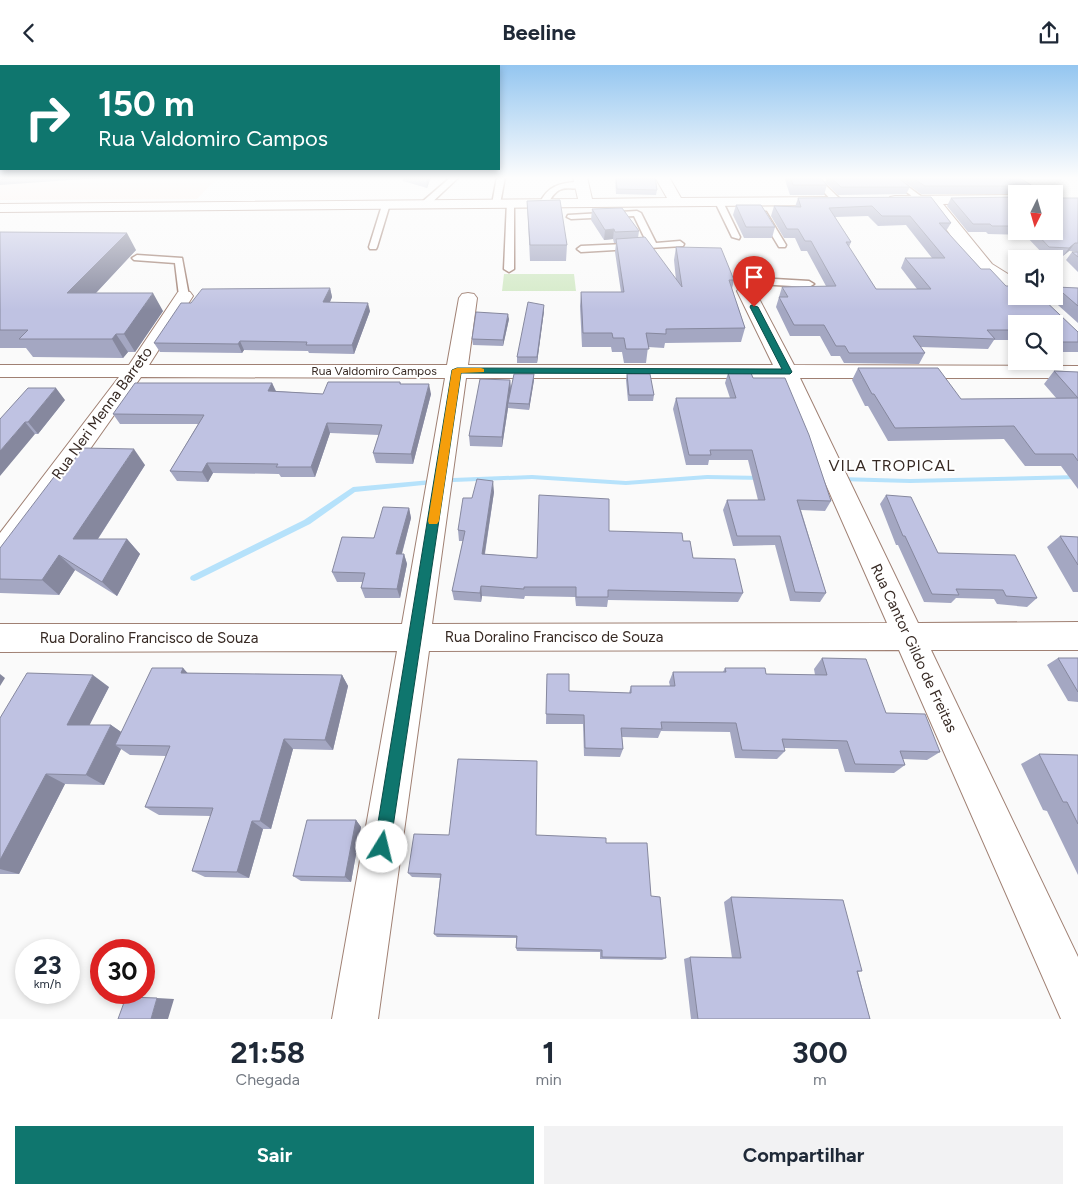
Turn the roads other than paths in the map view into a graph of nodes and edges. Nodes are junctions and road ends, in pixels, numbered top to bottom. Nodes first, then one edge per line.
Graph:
1 (381, 222) edge
2 (505, 222) edge
3 (641, 222) edge
4 (728, 222) edge
5 (768, 222) edge
6 (946, 222) edge
7 (736, 237) dead end
8 (680, 244) dead end
9 (653, 245) junction
10 (782, 245) dead end
11 (373, 247) dead end
12 (581, 249) dead end
13 (137, 258) dead end
14 (509, 269) dead end
15 (1008, 280) edge
16 (809, 284) edge
17 (746, 291) joint
18 (184, 296) joint
19 (468, 297) dead end
20 (457, 370) junction
21 (0, 371) edge
22 (135, 371) junction
23 (787, 372) junction
24 (1078, 372) edge
25 (0, 554) edge
26 (908, 636) junction
27 (1078, 636) edge
28 (415, 637) junction
29 (0, 639) edge
30 (1078, 1006) edge
31 (355, 1019) edge

1 - 11 lane
2 - 14 lane
3 - 9 lane
4 - 7 lane
5 - 10 lane
6 - 15 street
8 - 9 lane
9 - 12 lane
13 - 18 lane
16 - 17 lane
17 - 23 street, Rua Cantor Gildo de Freitas
18 - 22 street, Rua Neri Menna Barreto
19 - 20 street
20 - 22 street, Rua Valdomiro Campos
20 - 23 street, Rua Valdomiro Campos
20 - 28 street
21 - 22 street, Rua Valdomiro Campos
22 - 25 street, Rua Neri Menna Barreto
23 - 24 street, Rua Valdomiro Campos
23 - 26 street, Rua Cantor Gildo de Freitas
26 - 27 street, Rua Doralino Francisco de Souza
26 - 28 street, Rua Doralino Francisco de Souza
26 - 30 street, Rua Cantor Gildo de Freitas
28 - 29 street, Rua Doralino Francisco de Souza
28 - 31 street

